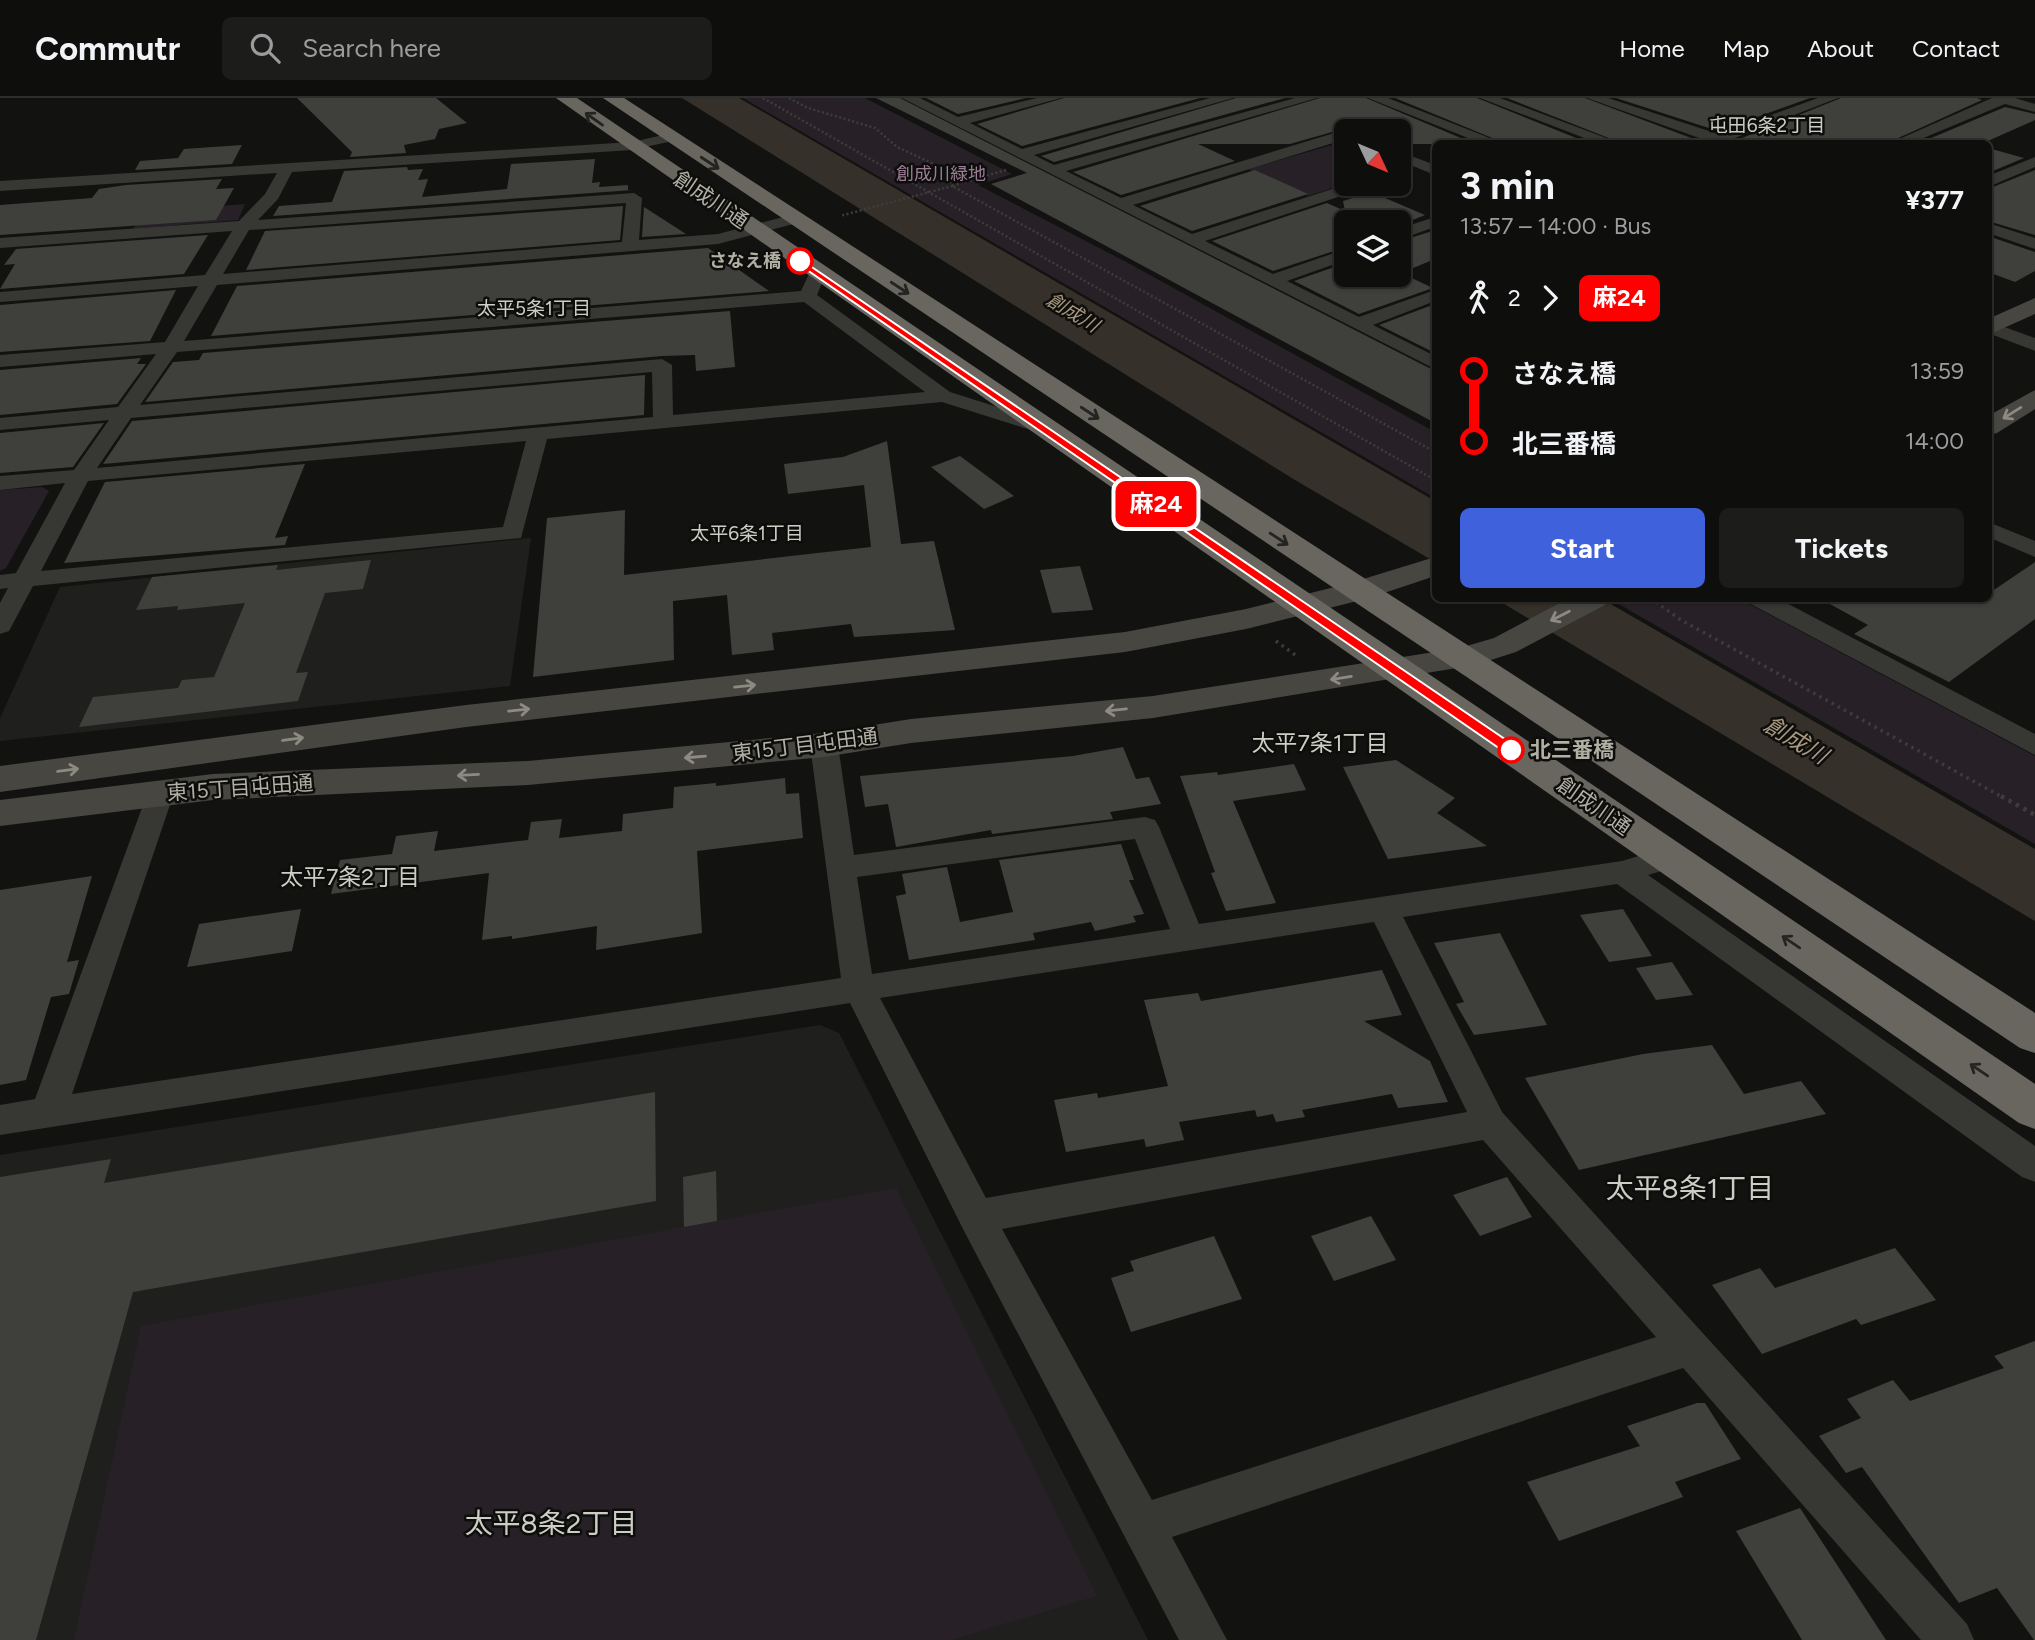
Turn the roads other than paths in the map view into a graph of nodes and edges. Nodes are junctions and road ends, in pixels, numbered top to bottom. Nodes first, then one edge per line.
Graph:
1 (565, 98) edge
2 (612, 98) edge
3 (909, 98) edge
4 (1157, 98) edge
5 (1226, 98) edge
6 (1310, 98) edge
7 (1375, 98) edge
8 (1487, 98) edge
9 (1594, 98) edge
10 (1646, 98) edge
11 (1831, 98) edge
12 (2003, 98) edge
13 (1044, 99) edge
14 (1278, 107) junction
15 (1620, 107) junction
16 (2035, 108) edge
17 (1184, 109) junction
18 (1300, 116) dead end
19 (957, 122) junction
20 (1323, 125) dead end
21 (1689, 130) junction
22 (672, 138) junction
23 (1664, 139) dead end
24 (1487, 140) edge
25 (1604, 140) edge
26 (1722, 140) edge
27 (1727, 140) edge
28 (1904, 140) edge
29 (632, 146) junction
30 (1411, 160) edge
31 (1017, 161) junction
32 (2035, 161) edge
33 (1428, 167) edge
34 (287, 168) junction
35 (1053, 170) junction
36 (1992, 180) edge
37 (0, 186) edge
38 (1334, 193) edge
39 (1119, 204) junction
40 (795, 219) junction
41 (1432, 223) edge
42 (243, 226) junction
43 (1992, 229) edge
44 (755, 230) junction
45 (1411, 230) edge
46 (1191, 240) junction
47 (0, 243) edge
48 (2035, 244) edge
49 (630, 248) junction
50 (1334, 258) edge
51 (209, 281) junction
52 (1271, 281) junction
53 (813, 284) junction
54 (1432, 296) edge
55 (0, 297) edge
56 (2035, 304) edge
57 (1358, 324) junction
58 (1992, 326) edge
59 (1992, 329) edge
60 (2035, 345) edge
61 (171, 347) junction
62 (0, 361) edge
63 (1432, 361) edge
64 (943, 396) junction
65 (2035, 398) edge
66 (124, 413) junction
67 (663, 422) junction
68 (0, 424) edge
69 (1992, 425) edge
70 (1044, 428) junction
71 (538, 434) junction
72 (80, 476) junction
73 (0, 483) edge
74 (1992, 531) edge
75 (2035, 550) edge
76 (1428, 568) edge
77 (26, 579) junction
78 (0, 582) edge
79 (1358, 591) junction
80 (1586, 602) edge
81 (1766, 602) edge
82 (1303, 605) junction
83 (0, 626) edge
84 (1463, 658) junction
85 (1394, 669) junction
86 (2028, 734) edge
87 (824, 745) junction
88 (0, 779) edge
89 (160, 793) junction
90 (0, 813) edge
91 (1668, 858) junction
92 (839, 868) junction
93 (1622, 872) junction
94 (1383, 909) junction
95 (1189, 938) junction
96 (858, 988) junction
97 (2035, 1035) edge
98 (2035, 1109) edge
99 (48, 1112) junction
100 (0, 1120) edge
101 (1490, 1123) junction
102 (2035, 1166) edge
103 (976, 1217) junction
104 (1690, 1346) junction
105 (1143, 1525) junction
106 (1203, 1640) edge
107 (1951, 1640) edge

29 -> 1 highway, 創成川通
2 - 22 highway, 創成川通
3 - 19 street
4 - 17 street
5 - 17 street
6 - 14 street
7 - 24 street
8 - 25 street
9 - 15 street
10 - 15 street
11 - 27 street
12 - 16 street
12 - 28 street
13 - 19 street
14 - 18 street
14 - 35 street
15 - 21 street
17 - 31 street
19 - 31 street
20 - 39 street
21 - 23 street
21 - 26 street
22 - 29 street
22 -> 40 highway, 創成川通
29 - 34 street
29 - 44 highway, 創成川通
30 - 33 street
31 - 35 street
32 - 36 street
34 - 37 street
34 - 42 street
35 - 39 street
38 - 46 street
39 - 46 street
40 - 44 street
40 -> 79 highway, 創成川通
41 - 45 street
42 - 47 street
42 - 49 street
42 - 51 street
43 - 48 street
44 - 49 street
44 - 53 highway, 創成川通
46 - 52 street
49 - 51 street
50 - 52 street
51 - 55 street
51 - 61 street
52 - 57 street
53 - 61 street
53 - 64 street
53 - 70 highway, 創成川通
54 - 57 street
56 - 58 street
57 - 63 street
59 - 60 street
61 - 62 street
61 - 66 street
64 - 67 street
64 - 70 street
65 -> 69 street
66 - 67 street
66 - 68 street
66 - 72 street
67 - 71 street
70 - 82 highway, 創成川通
71 - 72 street
71 - 77 street
72 - 73 street
72 - 77 street
74 - 75 street
76 - 79 street, 東15丁目屯田通
77 - 78 street
77 - 83 street
79 - 82 street, 東15丁目屯田通
79 - 84 highway, 創成川通
80 -> 84 street, 東15丁目屯田通
81 - 86 street
82 - 85 highway, 創成川通
88 -> 82 street, 東15丁目屯田通
84 - 85 street, 東15丁目屯田通
84 - 97 highway, 創成川通
85 -> 87 street, 東15丁目屯田通
85 - 91 highway, 創成川通
87 -> 89 street, 東15丁目屯田通
87 - 92 street
89 - 90 street, 東15丁目屯田通
89 - 99 street
91 - 93 street
98 -> 91 highway, 創成川通
92 - 95 street
92 - 96 street
93 - 94 street
93 - 102 street
94 - 95 street
94 - 101 street
95 - 96 street
96 - 99 street
96 - 103 street
99 - 100 street
101 - 103 street
101 - 104 street
103 - 105 street
104 - 105 street
104 - 107 street
105 - 106 street

